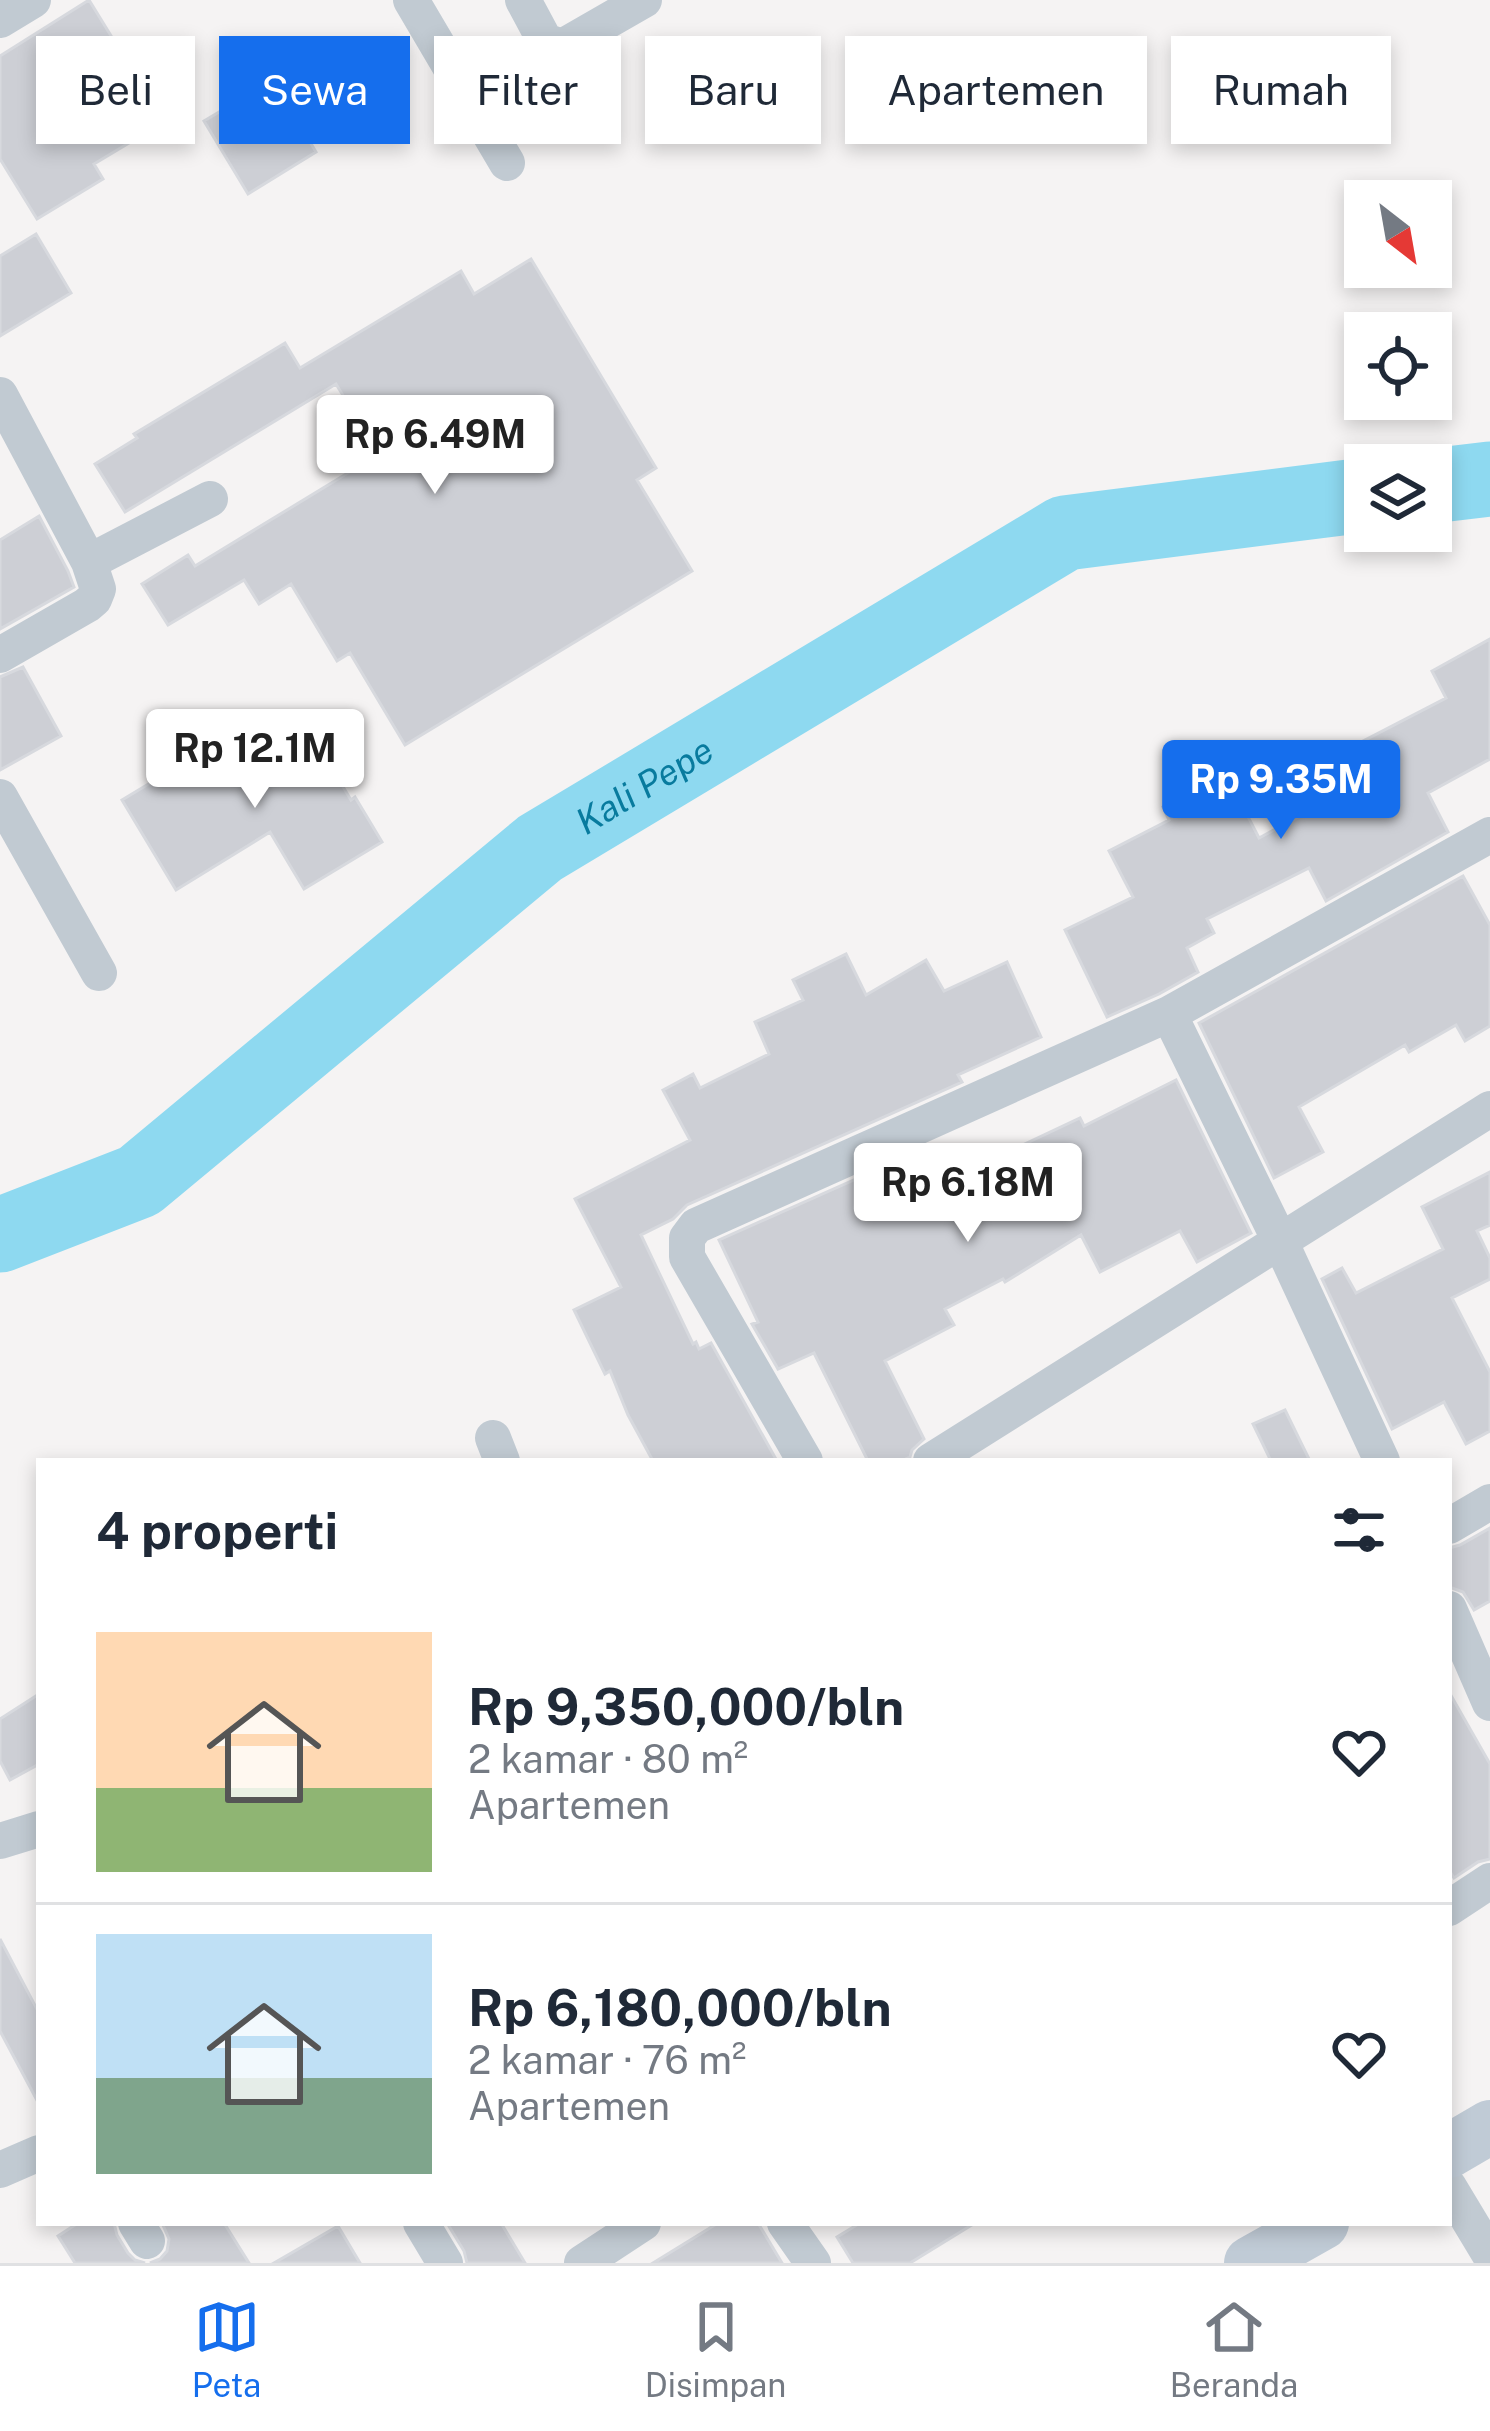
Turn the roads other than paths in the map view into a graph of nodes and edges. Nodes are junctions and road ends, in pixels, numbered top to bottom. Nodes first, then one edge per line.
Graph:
1 (411, 0) edge
2 (523, 0) edge
3 (644, 0) edge
4 (507, 163) dead end
5 (0, 395) edge
6 (209, 499) dead end
7 (89, 562) junction
8 (0, 655) edge
9 (0, 796) edge
10 (1490, 836) edge
11 (100, 973) dead end
12 (1169, 1014) junction
13 (1490, 1108) edge
14 (1280, 1241) junction
15 (803, 1458) edge
16 (936, 1458) edge
17 (1381, 1458) edge
18 (1490, 1502) edge
19 (1452, 1524) edge
20 (1452, 1616) edge
21 (1490, 1703) edge
22 (36, 1830) edge
23 (0, 1841) edge
24 (1490, 1881) edge
25 (1452, 1906) edge
26 (1490, 2127) edge
27 (1452, 2149) edge
28 (36, 2154) edge
29 (0, 2170) edge
30 (1452, 2192) edge
31 (423, 2226) edge
32 (638, 2226) edge
33 (787, 2226) edge
34 (1317, 2226) edge
35 (1490, 2255) edge
36 (446, 2263) edge
37 (582, 2263) edge
38 (813, 2263) edge
39 (1251, 2263) edge

1 - 4 street
2 - 3 street
5 - 7 street
6 - 7 street
7 - 8 street
9 - 11 street
10 - 12 street
12 - 14 street
12 - 15 street
13 - 14 street
14 - 16 street
14 - 17 street
18 - 19 street
20 - 21 street
22 - 23 street
24 - 25 street
26 - 27 main road
28 - 29 street
30 - 35 street
31 - 36 street
32 - 37 street
33 - 38 street
34 - 39 main road

